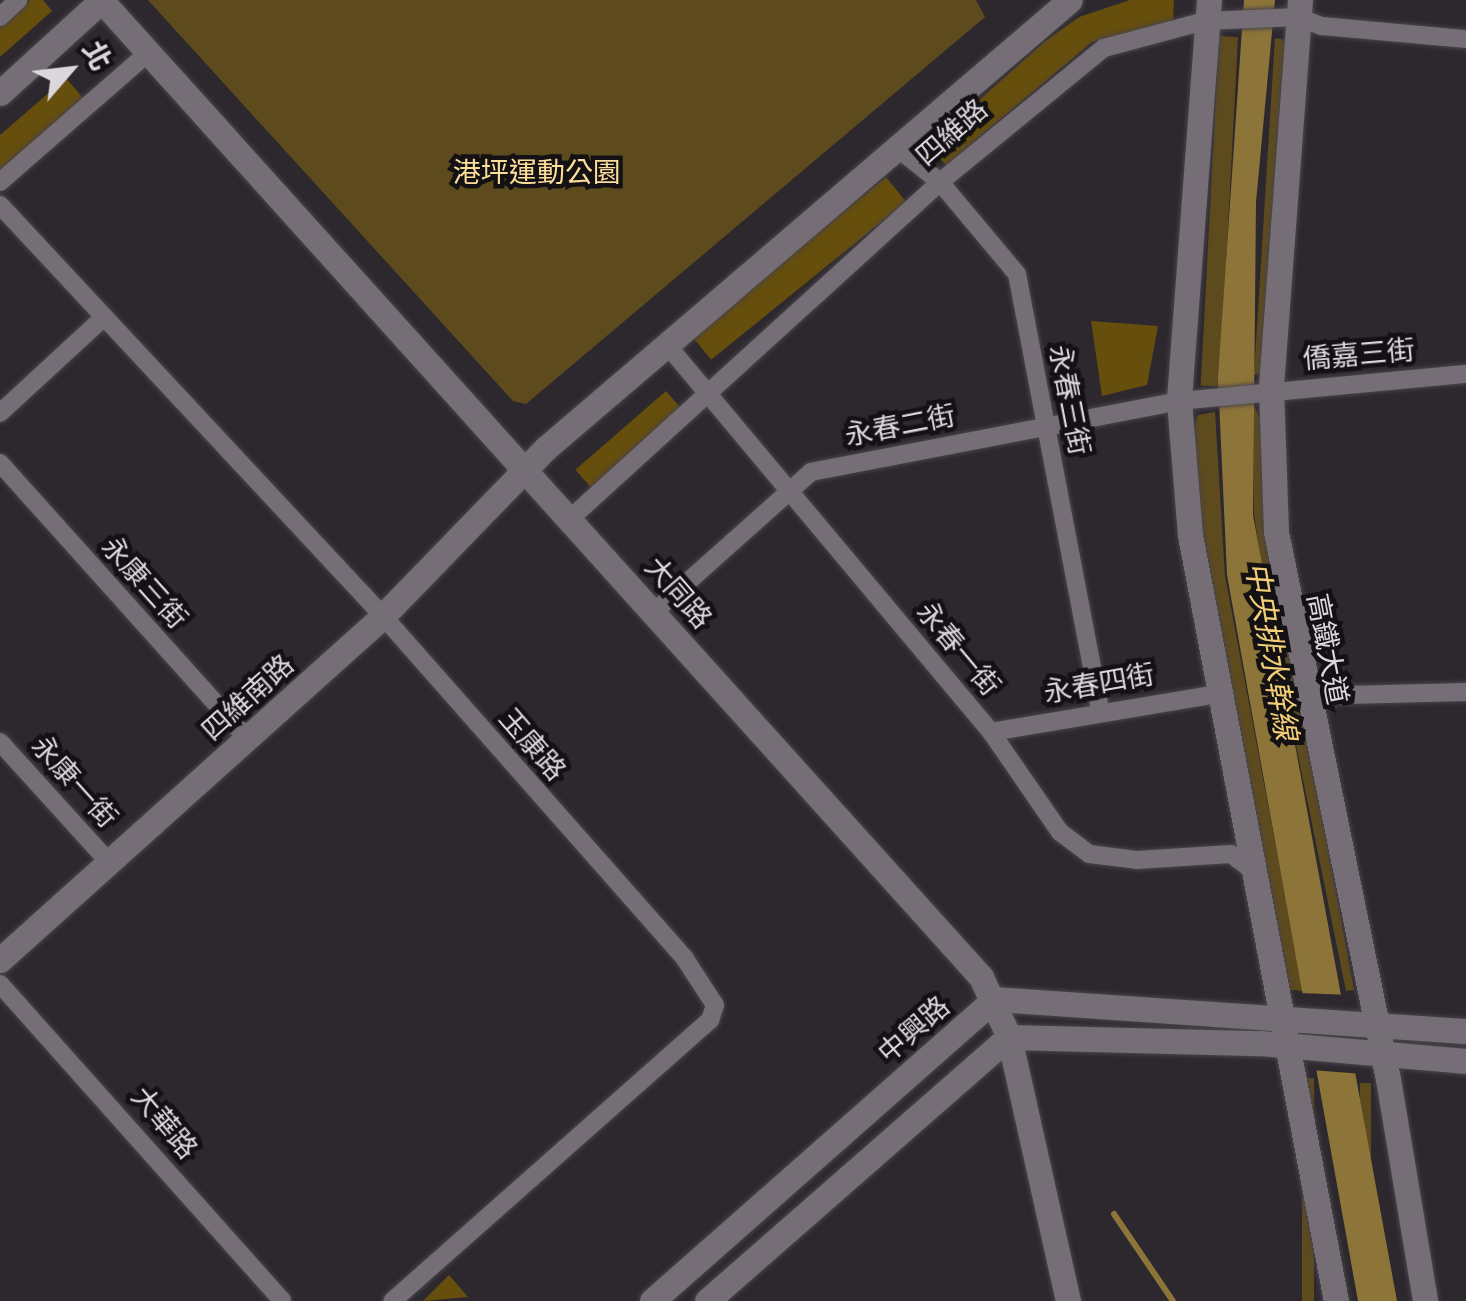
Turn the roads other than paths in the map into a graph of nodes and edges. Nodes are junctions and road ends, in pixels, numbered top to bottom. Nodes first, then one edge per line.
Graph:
1 (18, 0) edge
2 (101, 0) edge
3 (1070, 0) edge
4 (1299, 9) edge
5 (1213, 14) edge
6 (0, 17) edge
7 (1466, 39) edge
8 (148, 53) junction
9 (0, 92) edge
10 (896, 146) junction
11 (0, 182) edge
12 (940, 182) junction
13 (0, 205) edge
14 (103, 318) junction
15 (668, 346) junction
16 (1466, 374) edge
17 (1263, 389) junction
18 (711, 394) junction
19 (1206, 398) joint
20 (1178, 401) junction
21 (0, 413) edge
22 (1046, 425) junction
23 (0, 463) edge
24 (528, 473) junction
25 (792, 490) junction
26 (572, 517) junction
27 (654, 612) junction
28 (383, 616) junction
29 (1466, 692) edge
30 (1217, 694) junction
31 (1306, 696) junction
32 (1100, 710) junction
33 (991, 732) junction
34 (248, 738) junction
35 (0, 742) edge
36 (107, 860) junction
37 (1256, 873) junction
38 (0, 960) edge
39 (0, 984) edge
40 (994, 999) junction
41 (1284, 1016) junction
42 (1365, 1025) junction
43 (1466, 1032) edge
44 (1009, 1037) junction
45 (1290, 1045) junction
46 (1372, 1054) junction
47 (1466, 1060) edge
48 (282, 1301) edge
49 (392, 1301) edge
50 (652, 1301) edge
51 (707, 1301) edge
52 (1068, 1301) edge
53 (1336, 1301) edge
54 (1425, 1301) edge

1 - 6 street
2 - 8 street, 大同路
2 - 9 street
3 - 10 street, 四維路
4 - 5 street, 四維路
4 - 7 street, 四維路
4 - 17 street, 高鐵大道
5 - 12 street, 四維路
5 - 20 street
8 - 11 street
8 - 24 street, 大同路
10 - 12 street, 永春三街
10 - 15 street, 四維路
12 - 18 street, 四維路
12 - 22 street, 永春三街
13 - 14 street, 玉康路
14 - 21 street
14 - 28 street, 玉康路
15 - 18 street, 永春一街
15 - 24 street, 四維路
16 - 17 street, 僑嘉三街
17 - 19 street, 僑嘉三街
17 - 31 street, 高鐵大道
18 - 25 street, 永春一街
18 - 26 street, 四維路
19 - 20 street, 永春二街
20 - 22 street, 永春二街
20 - 30 street
22 - 25 street, 永春二街
22 - 32 street, 永春三街
23 - 34 street, 永康三街
24 - 26 street, 大同路
24 - 28 street, 四維南路
25 - 27 street, 永春二街
25 - 33 street, 永春一街
26 - 27 street, 大同路
27 - 40 street, 大同路
28 - 34 street, 四維南路
28 - 49 street, 玉康路
29 - 31 street
30 - 32 street, 永春四街
30 - 37 street
31 - 42 street, 高鐵大道
32 - 33 street, 永春四街
33 - 37 street, 永春一街
34 - 36 street, 四維南路
35 - 36 street, 永康一街
36 - 38 street, 四維南路
37 - 41 street
39 - 48 street, 大華路
40 - 41 street, 中興路
40 - 44 street, 大同路
40 - 50 street, 中興路
41 - 42 street, 中興路
41 - 45 street
42 - 43 street
42 - 46 street, 高鐵大道
44 - 45 street
44 - 51 street
44 - 52 street, 大同路
45 - 46 street
45 - 53 street
46 - 47 street
46 - 54 street, 高鐵大道

